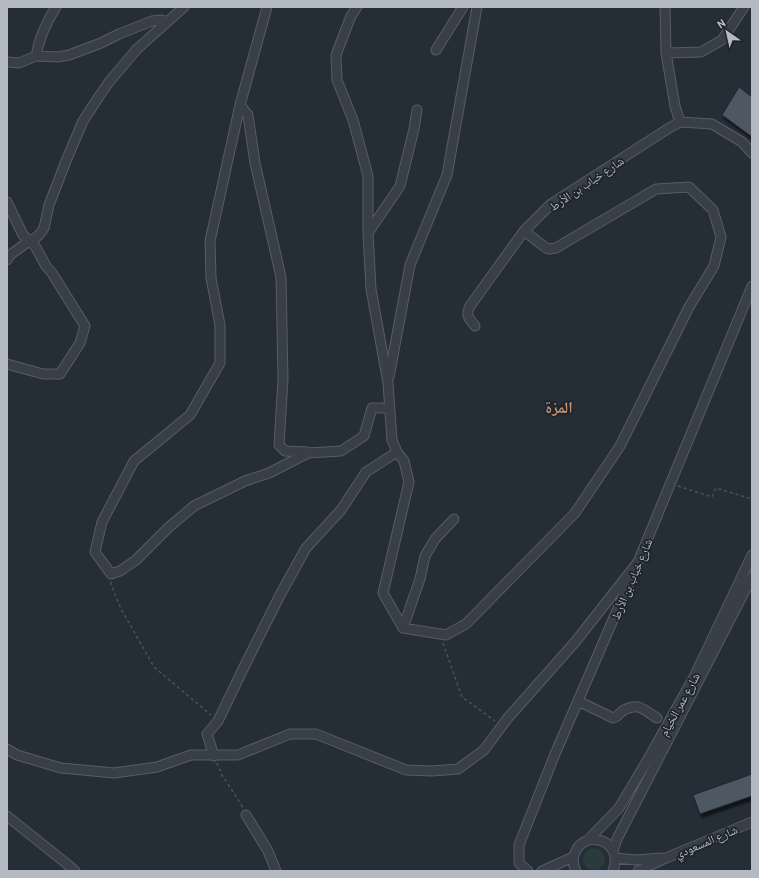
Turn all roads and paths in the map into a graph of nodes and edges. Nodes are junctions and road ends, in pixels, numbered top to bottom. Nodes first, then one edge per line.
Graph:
1 (56, 7) edge
2 (184, 7) edge
3 (267, 7) edge
4 (357, 7) edge
5 (463, 7) edge
6 (477, 7) edge
7 (665, 7) edge
8 (744, 7) edge
9 (167, 22) junction
10 (436, 50) dead end
11 (666, 53) junction
12 (36, 56) junction
13 (7, 62) edge
14 (240, 105) junction
15 (418, 110) dead end
16 (680, 122) junction
17 (752, 153) edge
18 (7, 202) edge
19 (524, 231) junction
20 (368, 233) junction
21 (29, 241) junction
22 (7, 260) edge
23 (752, 286) edge
24 (475, 326) dead end
25 (7, 364) edge
26 (388, 383) junction
27 (390, 408) junction
28 (308, 452) junction
29 (397, 452) junction
30 (671, 484) junction
31 (752, 500) edge
32 (454, 519) dead end
33 (752, 555) edge
34 (638, 562) junction
35 (111, 574) junction
36 (752, 577) edge
37 (403, 628) junction
38 (440, 634) junction
39 (578, 701) junction
40 (657, 718) dead end
41 (218, 721) junction
42 (502, 726) junction
43 (7, 749) edge
44 (214, 756) junction
45 (246, 815) joint
46 (7, 816) edge
47 (752, 822) edge
48 (587, 841) junction
49 (614, 854) junction
50 (573, 857) junction
51 (666, 858) junction
52 (75, 871) edge
53 (276, 871) edge
54 (528, 871) edge
55 (542, 871) edge
56 (576, 871) edge
57 (613, 871) edge
58 (638, 871) edge

1 - 12 street
2 - 9 street
3 - 14 street
4 - 20 street
5 - 10 street
6 - 26 street
7 - 11 street
8 - 11 street
9 - 12 street
9 - 21 street
11 - 16 street
12 - 13 street
14 - 28 street
14 - 35 street
15 - 20 street
16 - 17 street
16 - 19 street, شارع خباب بن الأرط
18 - 21 street
19 - 24 street, شارع خباب بن الأرط
19 - 38 street
20 - 26 street
21 - 22 street
21 - 25 street
23 - 30 street, شارع خباب بن الأرط
26 - 27 street
27 - 28 street
27 - 29 street
28 - 35 street
29 - 37 street
29 - 41 street
30 - 31 path
30 - 34 street, شارع خباب بن الأرط
32 - 37 street
33 - 48 street, شارع عمر الخيام
34 - 39 street, شارع خباب بن الأرط
34 - 42 street
35 - 41 path
36 - 49 street, شارع عمر الخيام
37 - 38 street
38 - 42 path
39 - 40 street
39 - 54 street, شارع خباب بن الأرط
41 - 44 street
42 - 44 street
43 - 44 street
44 - 45 path
45 - 53 street
46 - 52 street
47 - 51 street, شارع المسعودي
48 - 49 street
48 - 50 street, شارع عمر الخيام
49 - 51 street
49 - 57 street, شارع عمر الخيام
50 - 55 street
50 - 56 street
51 - 58 street, شارع المسعودي

